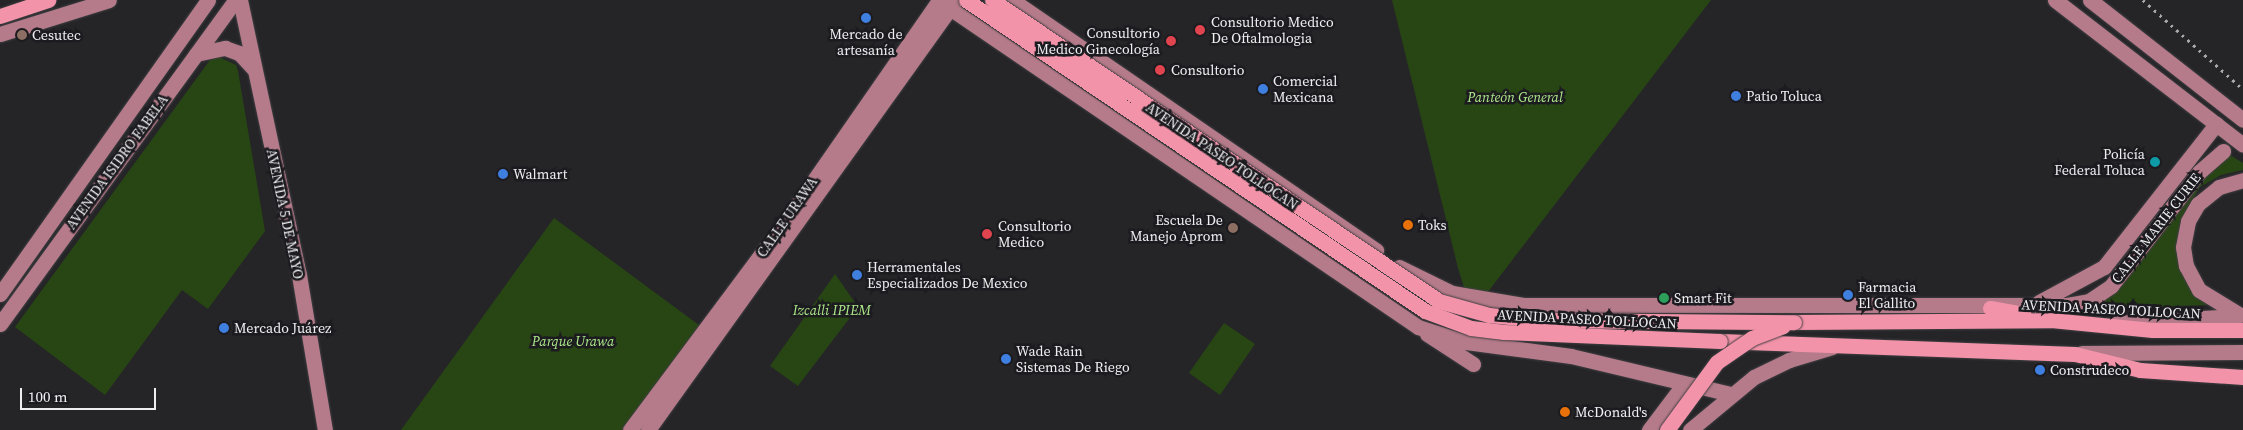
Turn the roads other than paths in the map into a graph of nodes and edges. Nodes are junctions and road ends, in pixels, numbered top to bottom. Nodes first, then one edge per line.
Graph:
1 (48, 0) edge
2 (109, 0) edge
3 (208, 0) edge
4 (234, 0) edge
5 (240, 0) edge
6 (966, 0) edge
7 (992, 0) edge
8 (2056, 0) edge
9 (2090, 0) edge
10 (1014, 1) edge
11 (944, 2) edge
12 (0, 16) edge
13 (0, 34) edge
14 (992, 38) junction
15 (196, 54) junction
16 (254, 70) junction
17 (2243, 120) edge
18 (2216, 124) junction
19 (2243, 145) edge
20 (2223, 151) dead end
21 (102, 154) junction
22 (116, 165) junction
23 (84, 179) junction
24 (2243, 180) edge
25 (98, 189) junction
26 (1384, 256) junction
27 (0, 294) edge
28 (1369, 296) junction
29 (1523, 305) junction
30 (2028, 306) junction
31 (1990, 308) junction
32 (2051, 320) junction
33 (2242, 320) edge
34 (1794, 322) junction
35 (0, 324) edge
36 (2099, 324) junction
37 (1418, 327) junction
38 (1832, 347) junction
39 (1507, 349) junction
40 (2243, 352) edge
41 (2076, 354) junction
42 (1474, 364) dead end
43 (2243, 377) edge
44 (1683, 385) junction
45 (1730, 394) junction
46 (1653, 429) edge
47 (325, 430) edge
48 (630, 430) edge
49 (648, 430) edge
50 (1667, 430) edge
51 (1690, 430) edge

1 - 12 highway
2 - 13 main road
3 - 21 main road, AVENIDA ISIDRO FABELA
4 - 15 main road, AVENIDA ISIDRO FABELA
5 - 16 main road, AVENIDA 5 DE MAYO
6 - 38 highway, AVENIDA PASEO TOLLOCAN, bridge
7 - 34 highway, AVENIDA PASEO TOLLOCAN, bridge
8 - 18 main road
9 - 17 main road
10 - 14 main road
10 - 26 main road, AVENIDA PASEO TOLLOCAN
11 - 14 main road
11 - 48 main road, CALLE URAWA
11 - 49 main road, CALLE URAWA
14 - 28 main road
15 - 16 main road
15 - 22 main road, AVENIDA ISIDRO FABELA
16 - 47 main road, AVENIDA 5 DE MAYO
18 - 19 main road
18 - 30 main road
20 - 30 main road, CALLE MARIE CURIE
21 - 22 main road
21 - 23 main road, AVENIDA ISIDRO FABELA
22 - 25 main road, AVENIDA ISIDRO FABELA
23 - 25 main road
23 - 27 main road, AVENIDA ISIDRO FABELA
24 - 33 main road
25 - 35 main road, AVENIDA ISIDRO FABELA
26 - 28 main road
26 - 29 main road, AVENIDA PASEO TOLLOCAN
28 - 37 main road
29 - 31 main road, AVENIDA PASEO TOLLOCAN
29 - 39 main road
30 - 31 main road, AVENIDA PASEO TOLLOCAN
31 - 32 highway
32 - 34 highway, AVENIDA PASEO TOLLOCAN
32 - 36 highway, AVENIDA PASEO TOLLOCAN
33 - 36 main road
33 - 36 highway, AVENIDA PASEO TOLLOCAN
34 - 50 highway, bridge
37 - 39 main road
37 - 42 main road
38 - 41 highway, AVENIDA PASEO TOLLOCAN
38 - 45 main road
39 - 44 main road
40 - 41 main road
41 - 43 highway, AVENIDA PASEO TOLLOCAN
44 - 45 main road
44 - 46 main road
45 - 51 main road

